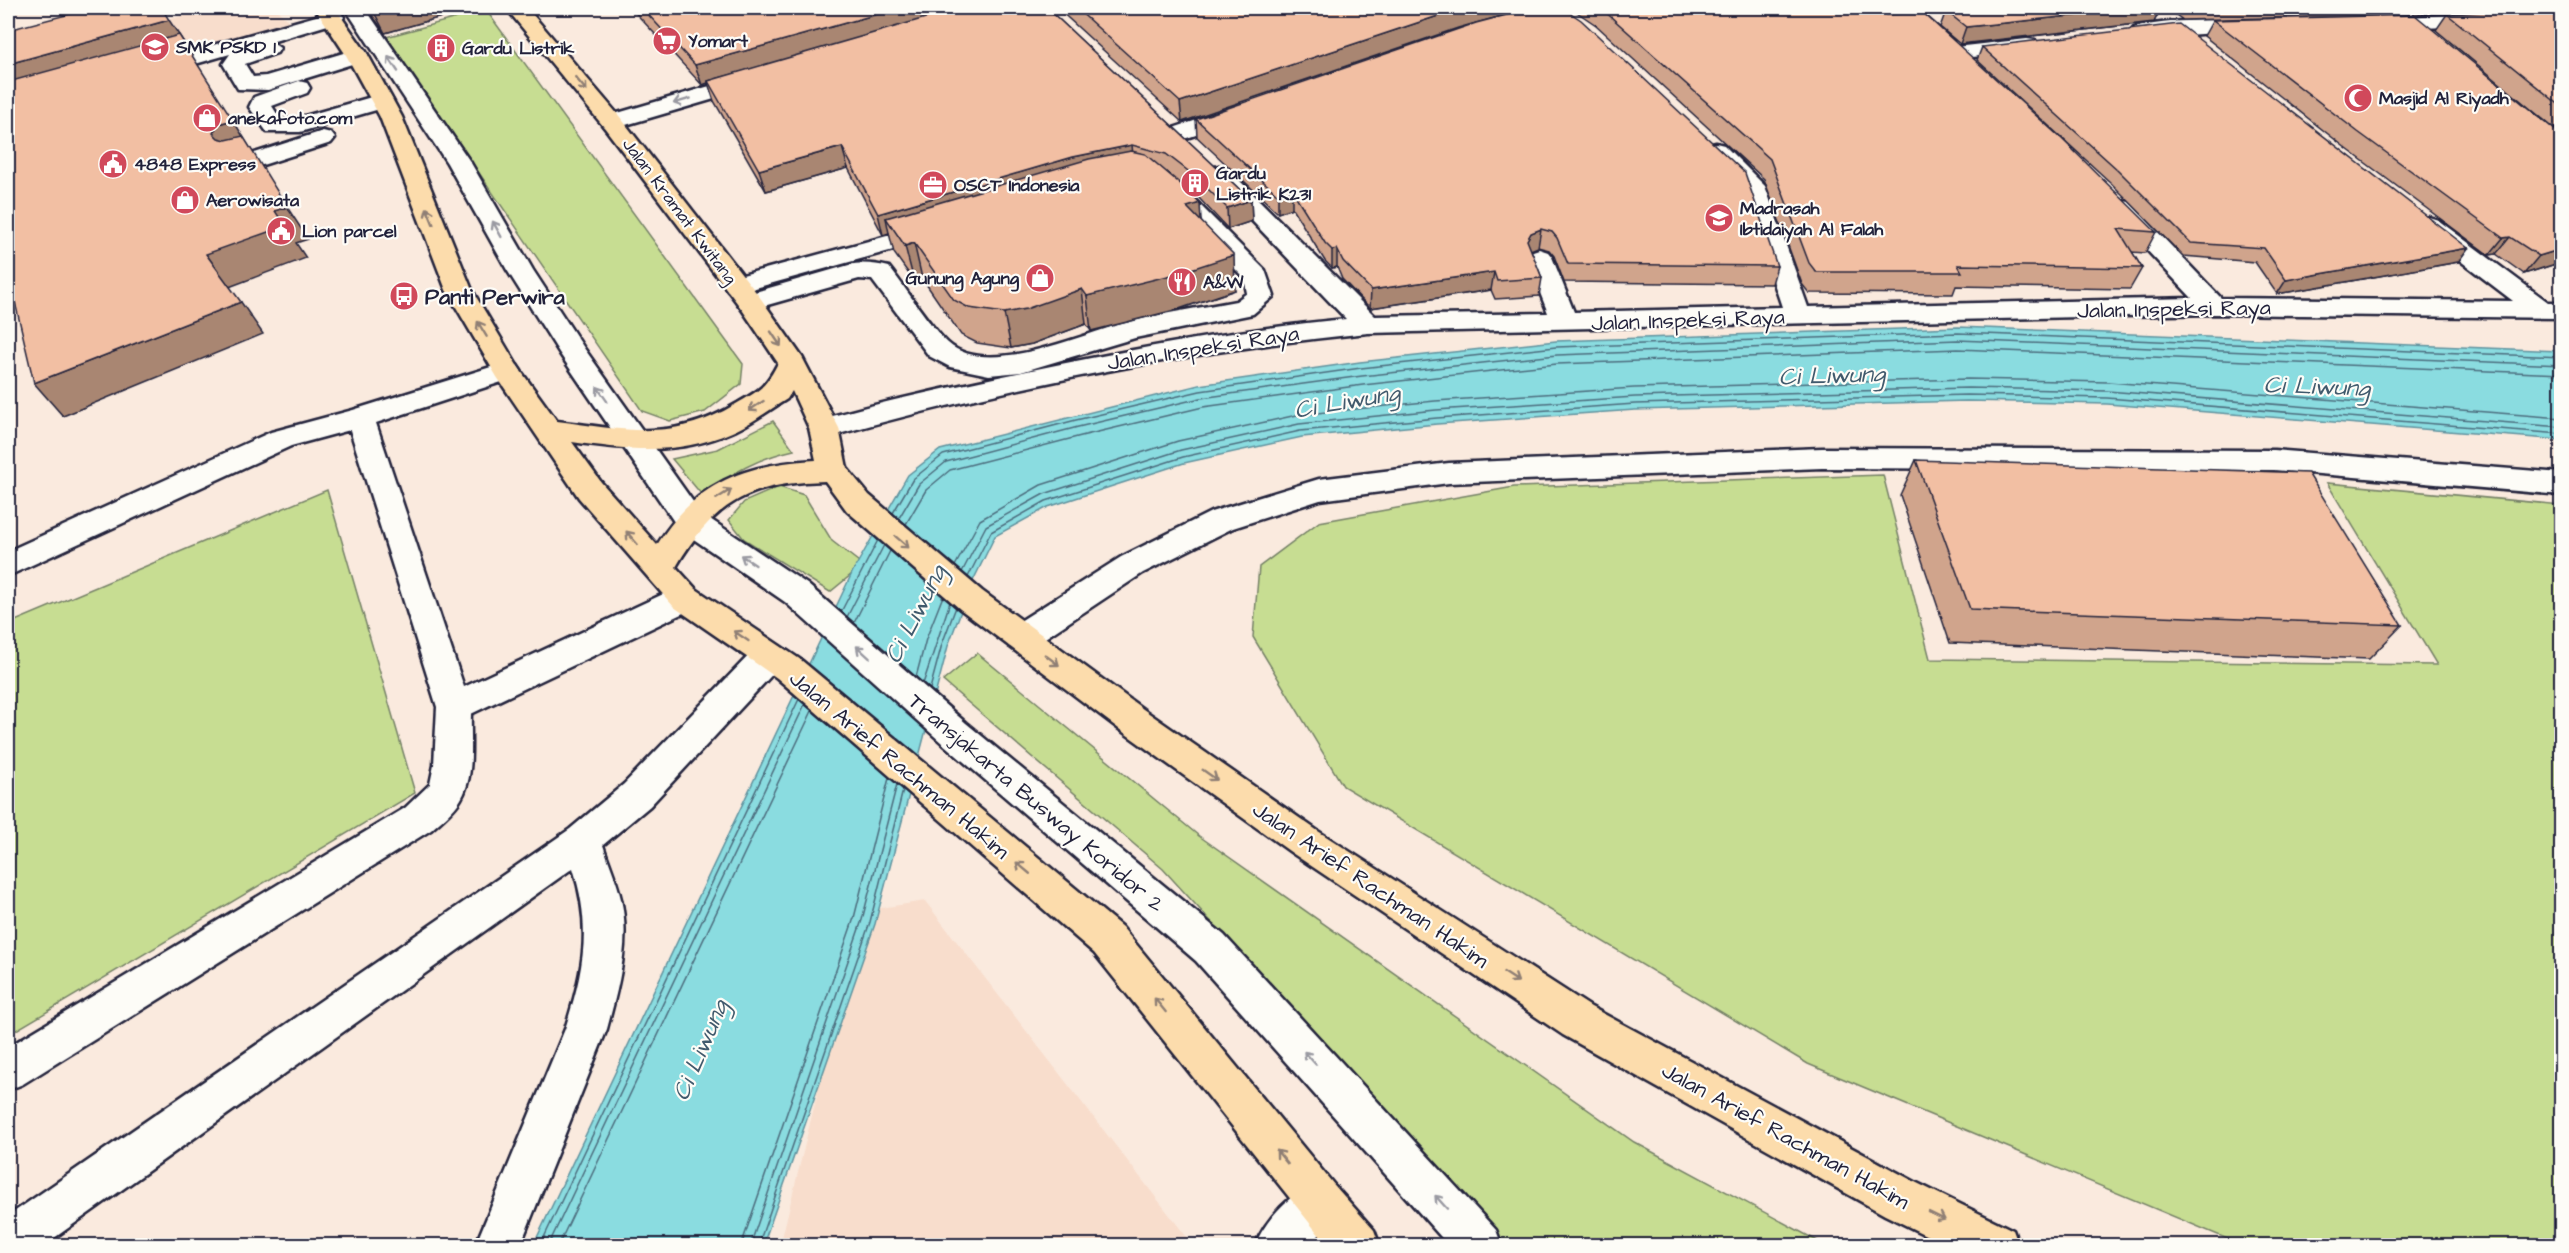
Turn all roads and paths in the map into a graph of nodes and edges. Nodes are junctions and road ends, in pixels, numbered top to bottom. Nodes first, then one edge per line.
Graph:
1 (516, 8) edge
2 (1903, 8) edge
3 (2392, 8) edge
4 (2158, 12) dead end
5 (338, 15) edge
6 (2562, 16) edge
7 (2410, 23) junction
8 (2352, 24) edge
9 (2271, 26) edge
10 (2179, 28) junction
11 (2120, 35) edge
12 (2049, 42) edge
13 (2437, 45) edge
14 (2205, 50) edge
15 (1955, 53) junction
16 (360, 62) junction
17 (131, 75) edge
18 (772, 75) edge
19 (1979, 76) edge
20 (1254, 107) edge
21 (386, 109) junction
22 (612, 122) junction
23 (1704, 138) edge
24 (247, 163) edge
25 (1146, 176) edge
26 (2100, 190) edge
27 (2412, 213) edge
28 (954, 225) edge
29 (1539, 257) dead end
30 (744, 293) junction
31 (2214, 306) junction
32 (2552, 311) edge
33 (1798, 316) junction
34 (1565, 322) junction
35 (1368, 325) junction
36 (792, 363) junction
37 (507, 371) junction
38 (360, 418) junction
39 (824, 428) junction
40 (546, 429) junction
41 (635, 441) junction
42 (833, 470) junction
43 (2562, 484) edge
44 (690, 521) junction
45 (8, 564) edge
46 (659, 569) junction
47 (685, 598) junction
48 (1021, 637) junction
49 (779, 662) junction
50 (454, 707) junction
51 (583, 840) junction
52 (8, 1070) edge
53 (1319, 1203) junction
54 (8, 1243) edge
55 (497, 1245) edge
56 (1277, 1245) edge
57 (1358, 1245) edge
58 (1480, 1245) edge
59 (1997, 1245) edge

1 -> 22 main road, Jalan Kramat Kwitang
2 - 15 street
3 - 7 street
4 - 10 street
5 - 16 main road
5 - 16 street
5 - 17 street
41 -> 5 street, Transjakarta Busway Koridor 2
6 - 7 street
7 - 8 street
7 - 13 street
9 - 10 street
10 - 11 street
10 - 14 street
12 - 15 street
15 - 19 street
16 - 21 main road
16 - 21 street
18 -> 22 street
20 - 35 street
21 - 24 street
37 -> 21 main road
22 - 30 main road, Jalan Kramat Kwitang
23 - 33 street
25 - 30 street
26 - 31 street
27 - 32 street
28 - 30 street
29 - 34 street
30 -> 36 main road, Jalan Kramat Kwitang
31 - 32 street, Jalan Inspeksi Raya
31 - 33 street, Jalan Inspeksi Raya
33 - 34 street, Jalan Inspeksi Raya
34 - 35 street, Jalan Inspeksi Raya
35 - 39 street, Jalan Inspeksi Raya
36 - 39 main road, Jalan Kramat Kwitang
36 -> 41 main road
37 - 38 street
37 - 40 main road
38 - 45 street
38 - 50 street
39 - 42 main road, Jalan Arief Rachman Hakim
40 - 41 main road
46 -> 40 main road
41 - 44 street, Transjakarta Busway Koridor 2
44 -> 42 main road
42 -> 48 main road, Jalan Arief Rachman Hakim
43 - 48 street
44 - 46 main road
58 -> 44 street, Transjakarta Busway Koridor 2
46 - 47 main road
49 -> 47 main road, Jalan Arief Rachman Hakim
47 - 50 street
48 -> 59 main road, Jalan Arief Rachman Hakim
49 - 51 street
53 -> 49 main road, Jalan Arief Rachman Hakim
50 - 52 street
51 - 54 street
51 - 55 street
53 - 56 street
53 - 57 main road, Jalan Arief Rachman Hakim

